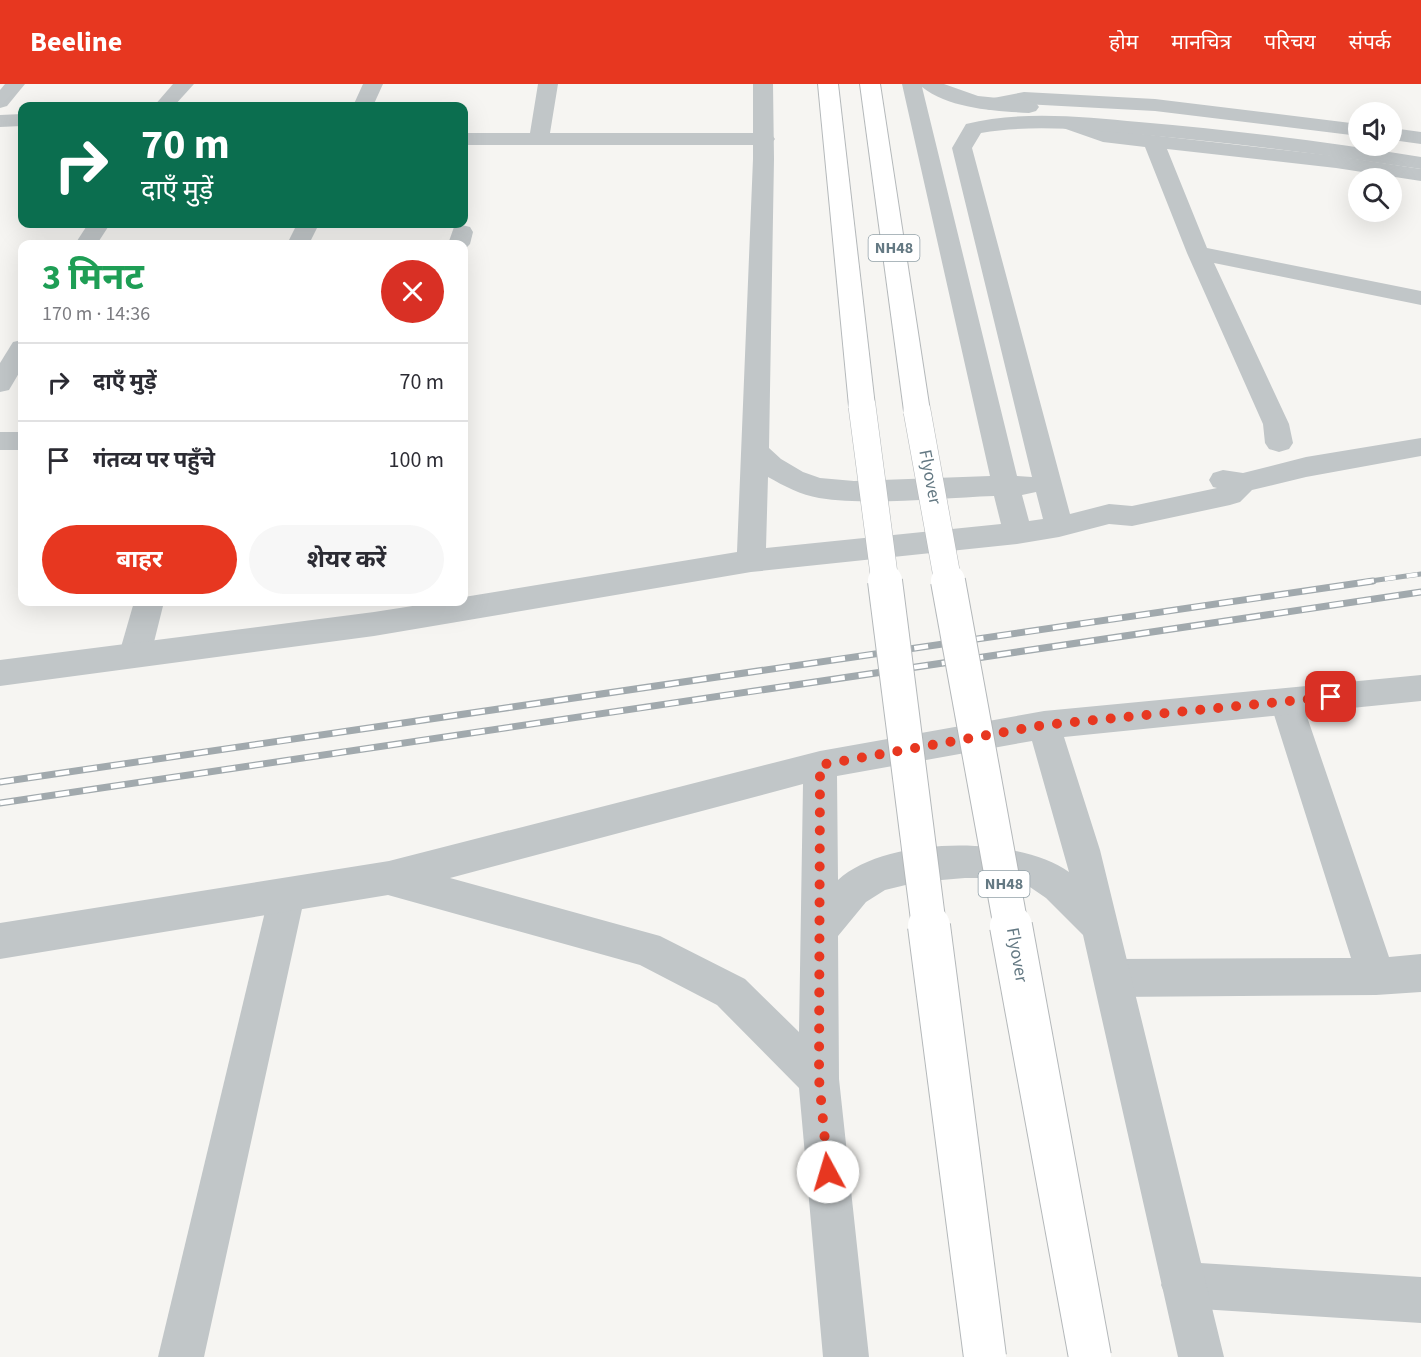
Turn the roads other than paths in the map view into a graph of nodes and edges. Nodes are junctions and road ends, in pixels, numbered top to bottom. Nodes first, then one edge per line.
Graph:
1 (15, 84) edge
2 (184, 84) edge
3 (373, 84) edge
4 (548, 84) edge
5 (763, 84) edge
6 (828, 84) edge
7 (870, 84) edge
8 (912, 84) edge
9 (930, 84) edge
10 (0, 102) edge
11 (168, 102) edge
12 (365, 102) edge
13 (990, 104) junction
14 (18, 120) edge
15 (0, 121) edge
16 (1070, 124) junction
17 (1229, 129) junction
18 (1348, 129) edge
19 (1402, 135) edge
20 (1348, 138) edge
21 (1421, 138) edge
22 (468, 139) edge
23 (765, 139) junction
24 (539, 140) junction
25 (1153, 141) junction
26 (1402, 145) edge
27 (1421, 148) edge
28 (1421, 163) edge
29 (1421, 175) edge
30 (1198, 253) junction
31 (1421, 298) edge
32 (18, 355) edge
33 (0, 384) edge
34 (0, 441) edge
35 (18, 441) edge
36 (1279, 443) dead end
37 (1421, 447) edge
38 (757, 453) junction
39 (1047, 483) junction
40 (1006, 486) junction
41 (1059, 527) junction
42 (1017, 533) junction
43 (751, 561) junction
44 (148, 606) edge
45 (135, 654) junction
46 (0, 673) edge
47 (1421, 688) edge
48 (1286, 702) junction
49 (1044, 725) junction
50 (820, 765) junction
51 (389, 878) junction
52 (287, 895) junction
53 (1100, 926) junction
54 (819, 931) junction
55 (7, 947) edge
56 (1421, 973) edge
57 (1376, 976) junction
58 (1113, 978) junction
59 (819, 1079) junction
60 (1184, 1285) junction
61 (1421, 1300) edge
62 (181, 1357) edge
63 (846, 1357) edge
64 (985, 1357) edge
65 (1090, 1357) edge
66 (1202, 1357) edge

1 - 10 street
2 - 11 street
3 - 12 street
4 - 24 street
5 - 23 street
6 - 64 highway, NH48, bridge
7 - 65 highway, Flyover / NH48, bridge
8 - 40 street
9 - 13 street
13 - 17 street
13 - 18 street
14 - 15 street
16 - 17 street
16 - 25 street
16 - 39 street
17 - 20 street
17 - 28 street
19 - 21 street
22 - 24 street
23 - 24 street
23 - 38 street
25 - 29 street
25 - 30 street
26 - 27 street
30 - 31 street
30 - 36 street
32 - 33 street
34 - 35 street
37 - 41 street
38 - 40 street
38 - 43 street
39 - 40 street
39 - 41 street
40 - 42 street
41 - 42 street
42 - 43 street
43 - 45 street
44 - 45 street
45 - 46 street
47 - 48 street
48 - 49 street
48 - 57 street
49 - 50 street
49 - 53 street
50 - 51 street
50 - 54 street
51 - 52 street
51 - 59 street
52 - 55 street
52 - 62 street
53 - 54 street
53 - 58 street
54 - 59 street
56 - 57 street
57 - 58 street
58 - 60 street
59 - 63 street
60 - 61 street
60 - 66 street

